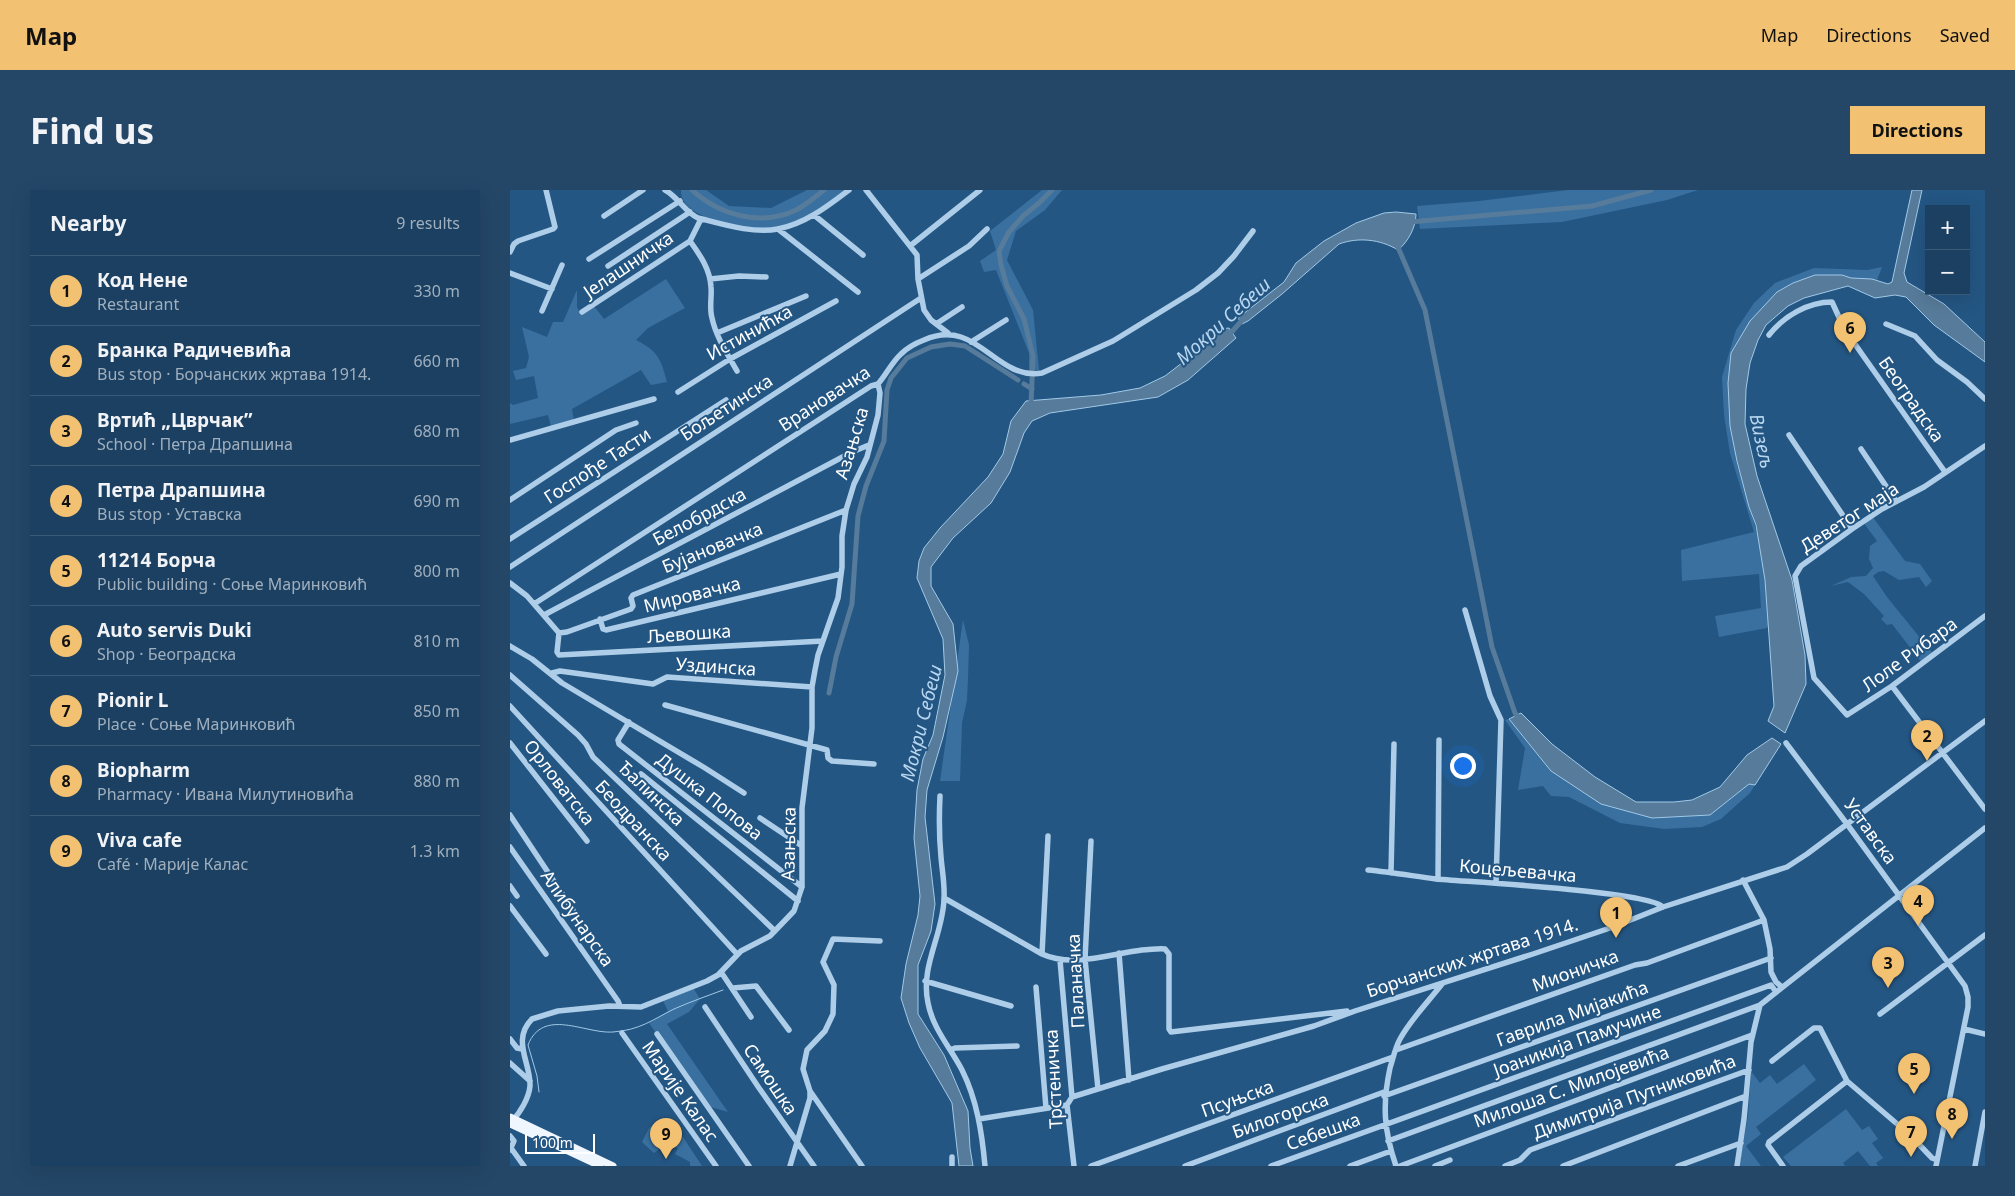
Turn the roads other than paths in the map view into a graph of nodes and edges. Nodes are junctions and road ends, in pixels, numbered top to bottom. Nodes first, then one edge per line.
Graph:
1 (546, 190) edge
2 (643, 190) edge
3 (665, 190) edge
4 (849, 190) edge
5 (866, 190) edge
6 (980, 190) edge
7 (680, 201) junction
8 (690, 212) junction
9 (814, 215) junction
10 (604, 216) dead end
11 (700, 219) junction
12 (778, 229) junction
13 (987, 229) dead end
14 (1253, 231) dead end
15 (690, 241) junction
16 (910, 246) junction
17 (510, 252) edge
18 (863, 255) dead end
19 (589, 259) dead end
20 (562, 265) dead end
21 (608, 266) dead end
22 (510, 273) edge
23 (766, 277) dead end
24 (710, 279) junction
25 (918, 279) junction
26 (552, 289) junction
27 (858, 292) dead end
28 (806, 296) dead end
29 (921, 298) junction
30 (836, 301) dead end
31 (962, 307) dead end
32 (542, 311) dead end
33 (582, 312) dead end
34 (1006, 320) dead end
35 (936, 324) junction
36 (1886, 324) dead end
37 (717, 333) junction
38 (948, 333) junction
39 (1769, 335) dead end
40 (971, 342) junction
41 (730, 359) junction
42 (737, 371) dead end
43 (878, 384) junction
44 (678, 392) dead end
45 (654, 399) dead end
46 (1985, 399) edge
47 (726, 400) dead end
48 (636, 423) dead end
49 (1790, 435) dead end
50 (510, 440) edge
51 (869, 445) junction
52 (1985, 446) edge
53 (1861, 449) dead end
54 (1945, 472) junction
55 (510, 500) edge
56 (1896, 501) junction
57 (846, 510) junction
58 (1852, 529) junction
59 (510, 539) edge
60 (510, 568) edge
61 (841, 574) junction
62 (510, 583) edge
63 (534, 604) junction
64 (1465, 610) dead end
65 (544, 615) junction
66 (1985, 616) edge
67 (600, 619) junction
68 (559, 633) junction
69 (822, 641) junction
70 (510, 646) edge
71 (552, 673) junction
72 (510, 675) edge
73 (1892, 686) junction
74 (812, 687) junction
75 (665, 705) dead end
76 (510, 706) edge
77 (1850, 715) joint
78 (1985, 721) edge
79 (629, 722) junction
80 (1439, 740) dead end
81 (510, 743) edge
82 (1786, 743) dead end
83 (811, 744) junction
84 (1394, 744) dead end
85 (1943, 753) junction
86 (874, 764) dead end
87 (641, 774) dead end
88 (744, 793) dead end
89 (940, 796) dead end
90 (1985, 809) edge
91 (510, 815) edge
92 (760, 818) dead end
93 (1847, 824) junction
94 (1985, 828) edge
95 (1048, 836) dead end
96 (587, 840) dead end
97 (1091, 841) dead end
98 (802, 846) junction
99 (510, 847) edge
100 (1368, 870) dead end
101 (1391, 872) junction
102 (1438, 879) junction
103 (1743, 880) junction
104 (1496, 882) junction
105 (510, 886) edge
106 (802, 888) junction
107 (1899, 894) junction
108 (517, 896) dead end
109 (944, 898) junction
110 (798, 901) junction
111 (510, 906) edge
112 (1664, 907) junction
113 (573, 910) dead end
114 (1764, 920) junction
115 (775, 931) junction
116 (1985, 935) edge
117 (880, 942) dead end
118 (1119, 953) junction
119 (546, 954) dead end
120 (737, 954) junction
121 (1042, 954) junction
122 (1085, 958) junction
123 (1771, 958) junction
124 (1060, 960) junction
125 (1949, 962) junction
126 (721, 972) junction
127 (925, 981) junction
128 (1442, 984) junction
129 (1774, 984) junction
130 (1036, 987) dead end
131 (1782, 987) junction
132 (733, 988) junction
133 (1776, 992) junction
134 (1760, 1005) junction
135 (620, 1006) junction
136 (1011, 1006) dead end
137 (705, 1007) dead end
138 (1355, 1010) junction
139 (1880, 1014) dead end
140 (751, 1016) dead end
141 (1964, 1029) junction
142 (789, 1030) dead end
143 (622, 1034) dead end
144 (657, 1034) dead end
145 (1985, 1034) edge
146 (1752, 1035) junction
147 (510, 1039) edge
148 (1018, 1046) dead end
149 (522, 1049) junction
150 (950, 1050) junction
151 (1396, 1050) junction
152 (1393, 1057) junction
153 (1772, 1061) dead end
154 (510, 1064) edge
155 (1749, 1070) junction
156 (1129, 1080) junction
157 (1848, 1081) junction
158 (530, 1082) junction
159 (1098, 1089) junction
160 (810, 1091) junction
161 (1384, 1094) junction
162 (1746, 1096) junction
163 (1072, 1097) junction
164 (1067, 1105) junction
165 (1046, 1108) junction
166 (1985, 1112) edge
167 (979, 1119) junction
168 (511, 1121) edge
169 (1386, 1125) junction
170 (510, 1136) edge
171 (1388, 1141) junction
172 (1741, 1142) junction
173 (797, 1143) junction
174 (511, 1149) edge
175 (1391, 1151) junction
176 (952, 1157) dead end
177 (1450, 1160) dead end
178 (1936, 1163) edge
179 (524, 1166) edge
180 (600, 1166) edge
181 (613, 1166) edge
182 (716, 1166) edge
183 (749, 1166) edge
184 (790, 1166) edge
185 (814, 1166) edge
186 (862, 1166) edge
187 (952, 1166) edge
188 (986, 1166) edge
189 (1074, 1166) edge
190 (1091, 1166) edge
191 (1185, 1166) edge
192 (1271, 1166) edge
193 (1350, 1166) edge
194 (1398, 1166) edge
195 (1435, 1166) edge
196 (1505, 1166) edge
197 (1563, 1166) edge
198 (1678, 1166) edge
199 (1737, 1166) edge
200 (1783, 1166) edge
201 (1976, 1166) edge

1 - 17 street
2 - 10 street
3 - 7 street
4 - 9 street
5 - 16 street
6 - 16 street
7 - 8 street
7 - 19 street
8 - 11 street
8 - 21 street
9 - 12 street
9 - 18 street
11 - 12 street
11 - 15 street
12 - 27 street
13 - 25 street
14 - 40 street
15 - 24 street
15 - 33 street, Јелашничка
16 - 25 street
20 - 26 street
22 - 26 street
23 - 24 street
24 - 37 street
25 - 29 street
26 - 32 street
28 - 37 street
29 - 35 street
29 - 60 street, Бољетинска
30 - 41 street, Истинићка
31 - 35 street
34 - 40 street
35 - 38 street
36 - 46 street, Београдска
37 - 41 street
38 - 40 street
38 - 43 street, Врановачка
39 - 54 street, Београдска
41 - 42 street
41 - 44 street, Истинићка
43 - 51 street, Азањска
43 - 63 street, Врановачка
45 - 50 street
47 - 59 street, Госпође Тасти
48 - 55 street
49 - 58 street
51 - 57 street, Азањска
51 - 65 street, Белобрдска
52 - 54 street, Деветог маја
53 - 56 street
54 - 56 street, Деветог маја
56 - 58 street, Деветог маја
57 - 61 street, Азањска
57 - 67 street, Бујановачка
58 - 77 street, Деветог маја
61 - 67 street, Мировачка
61 - 69 street, Азањска
62 - 63 street
63 - 65 street
64 - 104 street
65 - 68 street
66 - 73 street, Лоле Рибара
67 - 68 street
68 - 69 street, Љевошка
69 - 74 street, Азањска
70 - 71 street
71 - 74 street, Уздинска
71 - 79 street
72 - 115 street, Ђалинска
73 - 77 street, Лоле Рибара
73 - 85 street
74 - 83 street, Азањска
75 - 83 street
76 - 120 street, Беодранска
78 - 85 street, Борчанских жртава 1914.
79 - 88 street
79 - 106 street, Душка Попова
80 - 102 street
81 - 96 street, Орловатска
82 - 93 street, Уставска
83 - 86 street
83 - 98 street, Азањска
84 - 101 street
85 - 90 street
85 - 93 street, Борчанских жртава 1914.
87 - 110 street
89 - 109 street
91 - 113 street
92 - 98 street
93 - 103 street, Борчанских жртава 1914.
93 - 107 street, Уставска
94 - 107 street
95 - 121 street
97 - 122 street, Паланачка
98 - 106 street, Азањска
99 - 135 street, Алибунарска
100 - 101 street, Коцељевачка
101 - 102 street, Коцељевачка
102 - 104 street, Коцељевачка
103 - 112 street, Борчанских жртава 1914.
103 - 114 street
104 - 112 street, Коцељевачка
105 - 108 street
106 - 110 street, Азањска
107 - 125 street, Уставска
107 - 131 street
109 - 121 street
109 - 127 street
110 - 115 street, Азањска
111 - 119 street
112 - 128 street, Борчанских жртава 1914.
114 - 123 street
114 - 151 street, Мионичка
115 - 120 street, Азањска
116 - 125 street
117 - 160 street
118 - 122 street
118 - 138 street
118 - 156 street
120 - 126 street, Азањска
121 - 124 street
122 - 124 street
122 - 159 street, Паланачка
123 - 129 street
123 - 161 street, Гаврила Мијакића
124 - 163 street, Трстеничка
125 - 139 street
125 - 141 street, Уставска
126 - 132 street
126 - 135 street, Азањска
127 - 136 street
127 - 150 street
128 - 138 street, Борчанских жртава 1914.
128 - 151 street
129 - 131 street
129 - 133 street
129 - 169 street, Јоаникија Памучине
130 - 165 street
131 - 133 street
132 - 140 street
132 - 142 street
133 - 134 street
134 - 146 street
134 - 171 street
135 - 149 street, Азањска
137 - 173 street, Самошка
138 - 156 street, Борчанских жртава 1914.
141 - 145 street
141 - 178 street, Уставска
143 - 182 street, Марије Калас
144 - 183 street
146 - 155 street
146 - 194 street, Милоша С. Милојевића
147 - 149 street
148 - 150 street
149 - 158 street, Азањска
150 - 167 street
151 - 152 street
152 - 161 street
152 - 190 street, Псуњска
153 - 157 street
154 - 158 street
155 - 162 street
155 - 196 street, Димитрија Путниковића
156 - 159 street, Борчанских жртава 1914.
157 - 178 street
157 - 200 street
158 - 168 street
159 - 163 street, Борчанских жртава 1914.
160 - 173 street
160 - 186 street
161 - 169 street
161 - 191 street, Билогорска
162 - 172 street
162 - 197 street
163 - 164 street, Трстеничка
164 - 165 street
164 - 189 street, Трстеничка
165 - 167 street
166 - 201 street
167 - 188 street
168 - 180 main road
168 - 181 main road
169 - 171 street
169 - 192 street, Себешка
170 - 174 street
171 - 175 street
172 - 198 street
172 - 199 street
173 - 184 street
173 - 185 street, Самошка
174 - 179 street
175 - 193 street
175 - 194 street
176 - 187 street
177 - 195 street

